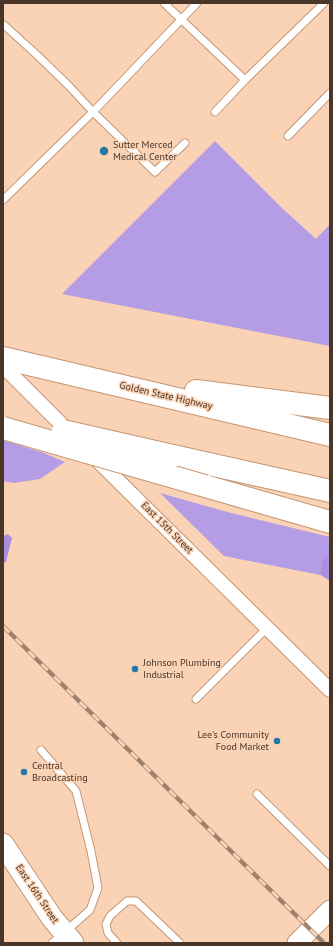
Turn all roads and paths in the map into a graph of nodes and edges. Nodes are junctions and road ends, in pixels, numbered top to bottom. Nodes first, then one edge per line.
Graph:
1 (164, 3) edge
2 (197, 3) edge
3 (324, 3) edge
4 (181, 20) junction
5 (3, 26) edge
6 (246, 80) junction
7 (330, 93) edge
8 (93, 112) junction
9 (215, 112) dead end
10 (288, 136) dead end
11 (185, 143) dead end
12 (3, 200) edge
13 (3, 358) edge
14 (3, 366) edge
15 (81, 376) junction
16 (330, 408) edge
17 (3, 418) edge
18 (3, 428) edge
19 (330, 435) edge
20 (330, 492) edge
21 (330, 522) edge
22 (267, 628) junction
23 (330, 690) edge
24 (196, 699) dead end
25 (40, 750) dead end
26 (257, 794) dead end
27 (3, 844) edge
28 (330, 866) edge
29 (330, 910) edge
30 (63, 939) edge
31 (117, 943) edge
32 (180, 943) edge
33 (298, 943) edge

1 - 4 lane
2 - 4 lane
3 - 6 lane
4 - 6 lane
4 - 8 lane
5 - 8 lane
6 - 9 lane
7 - 10 lane
8 - 11 lane
8 - 12 lane
13 - 15 highway, Golden State Highway
14 - 22 street, East 15th Street
15 - 16 highway
15 - 19 highway, Golden State Highway
17 - 20 highway, bridge
18 - 21 highway, bridge
22 - 23 street, East 15th Street
22 - 24 lane
25 - 30 lane
26 - 28 lane
27 - 30 main road, East 16th Street
29 - 33 main road
31 - 32 lane

